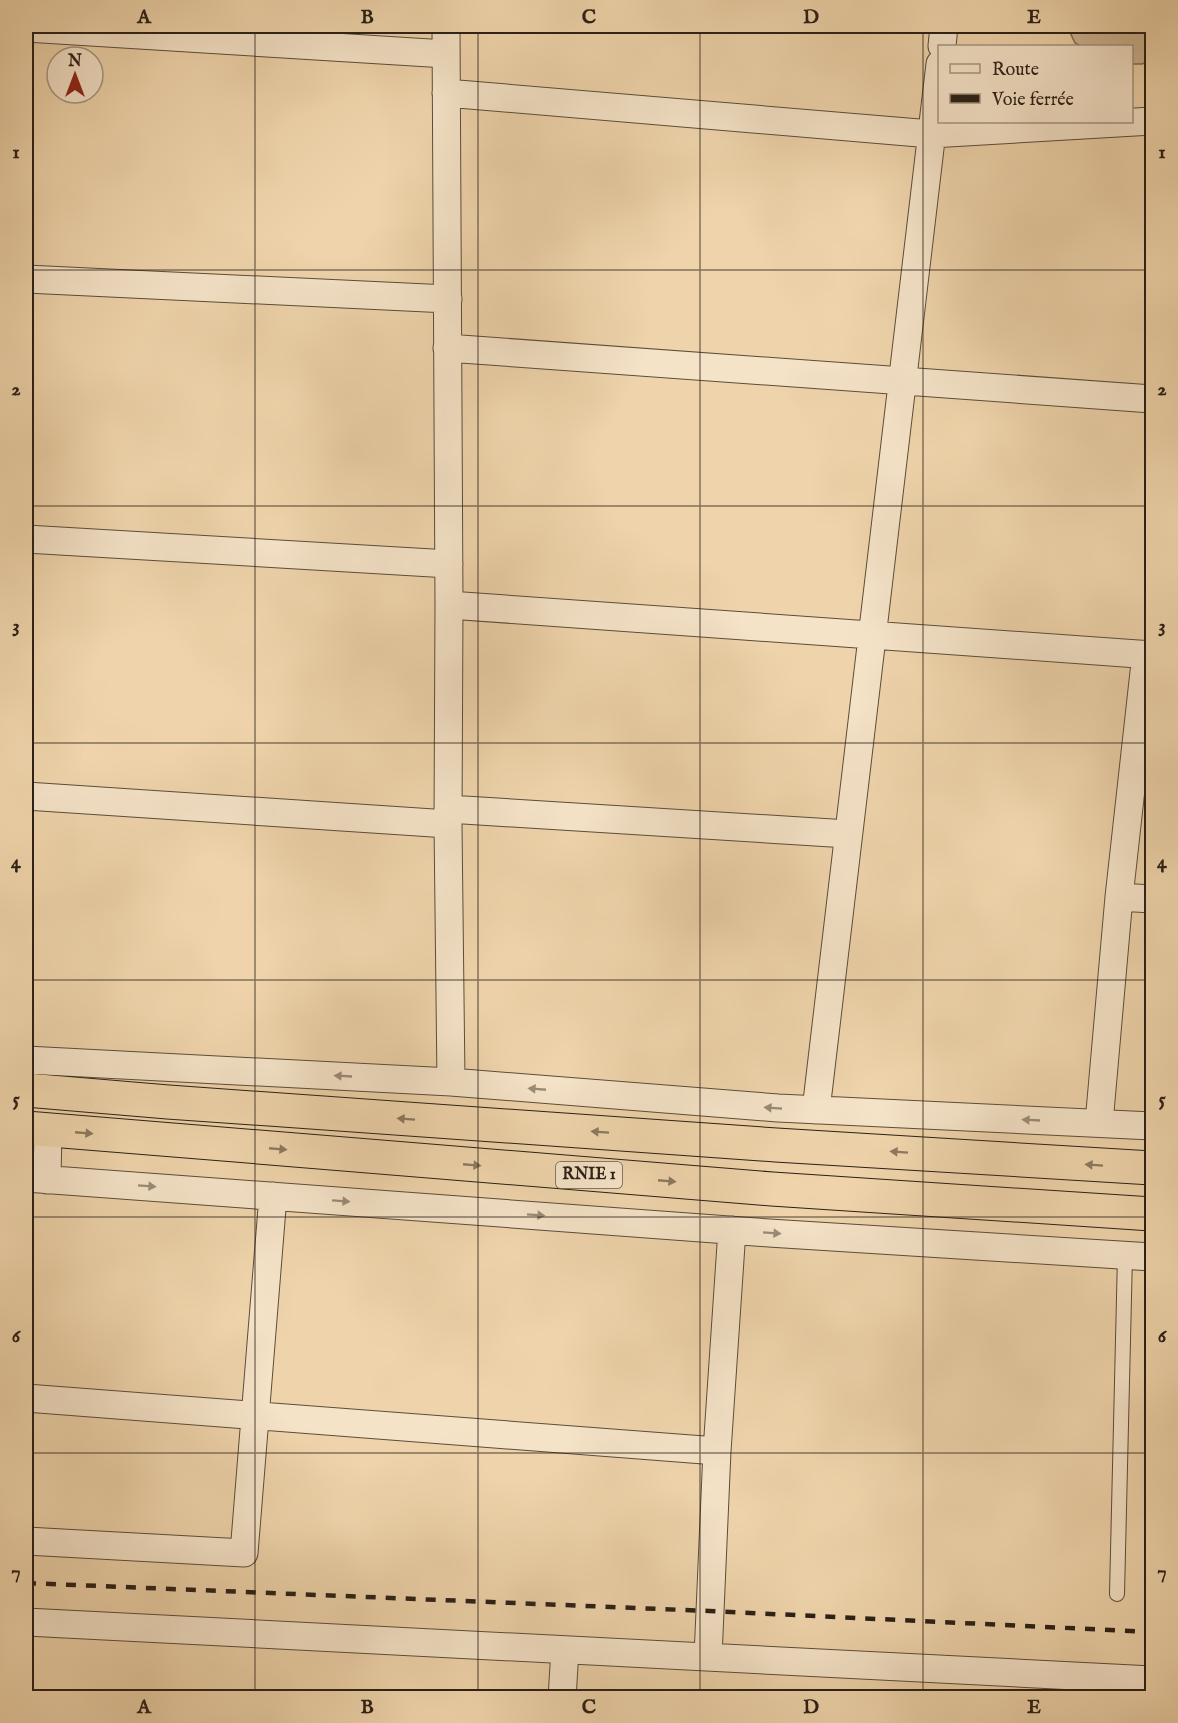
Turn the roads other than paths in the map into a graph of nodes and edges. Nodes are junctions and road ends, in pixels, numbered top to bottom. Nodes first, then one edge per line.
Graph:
1 (446, 26) edge
2 (944, 26) edge
3 (26, 28) edge
4 (942, 45) edge
5 (446, 54) junction
6 (938, 73) edge
7 (446, 93) junction
8 (1152, 121) edge
9 (1133, 122) edge
10 (1118, 123) edge
11 (931, 134) junction
12 (26, 279) edge
13 (448, 299) junction
14 (447, 348) junction
15 (902, 381) junction
16 (1152, 399) edge
17 (26, 539) edge
18 (448, 564) junction
19 (449, 605) junction
20 (872, 634) junction
21 (1149, 655) edge
22 (26, 796) edge
23 (448, 816) junction
24 (848, 834) junction
25 (1119, 897) junction
26 (1152, 899) edge
27 (37, 1076) edge
28 (451, 1082) junction
29 (816, 1110) junction
30 (1099, 1123) junction
31 (1152, 1126) edge
32 (37, 1129) edge
33 (1152, 1168) edge
34 (36, 1179) edge
35 (273, 1196) junction
36 (1152, 1214) edge
37 (732, 1230) junction
38 (1125, 1255) junction
39 (1152, 1257) edge
40 (26, 1398) edge
41 (255, 1416) junction
42 (717, 1451) junction
43 (26, 1541) edge
44 (1117, 1594) dead end
45 (26, 1622) edge
46 (565, 1650) junction
47 (708, 1657) junction
48 (1152, 1680) edge
49 (562, 1698) edge

1 - 5 street
2 - 4 street
3 - 5 street
5 - 7 street
6 - 11 street
7 - 11 street
7 - 13 street
8 - 9 street
10 - 11 street
11 - 15 street
12 - 13 street
13 - 14 street
14 - 15 street
14 - 18 street
15 - 16 street
15 - 20 street
17 - 18 street
18 - 19 street
19 - 20 street
19 - 23 street
20 - 21 street
20 - 24 street
21 - 25 street
22 - 23 street
23 - 24 street
23 - 28 street
24 - 29 street
25 - 26 street
25 - 30 street
28 -> 27 street
27 - 32 highway
33 -> 27 highway
29 -> 28 street
30 -> 29 street
30 - 31 street
32 - 34 street
32 -> 36 highway, RNIE 1
34 -> 35 street
35 -> 37 street
35 - 41 street
37 -> 38 street
37 - 42 street
38 - 39 street
38 - 44 lane
40 - 41 street
41 - 42 street
41 - 43 street
42 - 47 street
45 - 46 street
46 - 47 street
46 - 49 street
47 - 48 street

